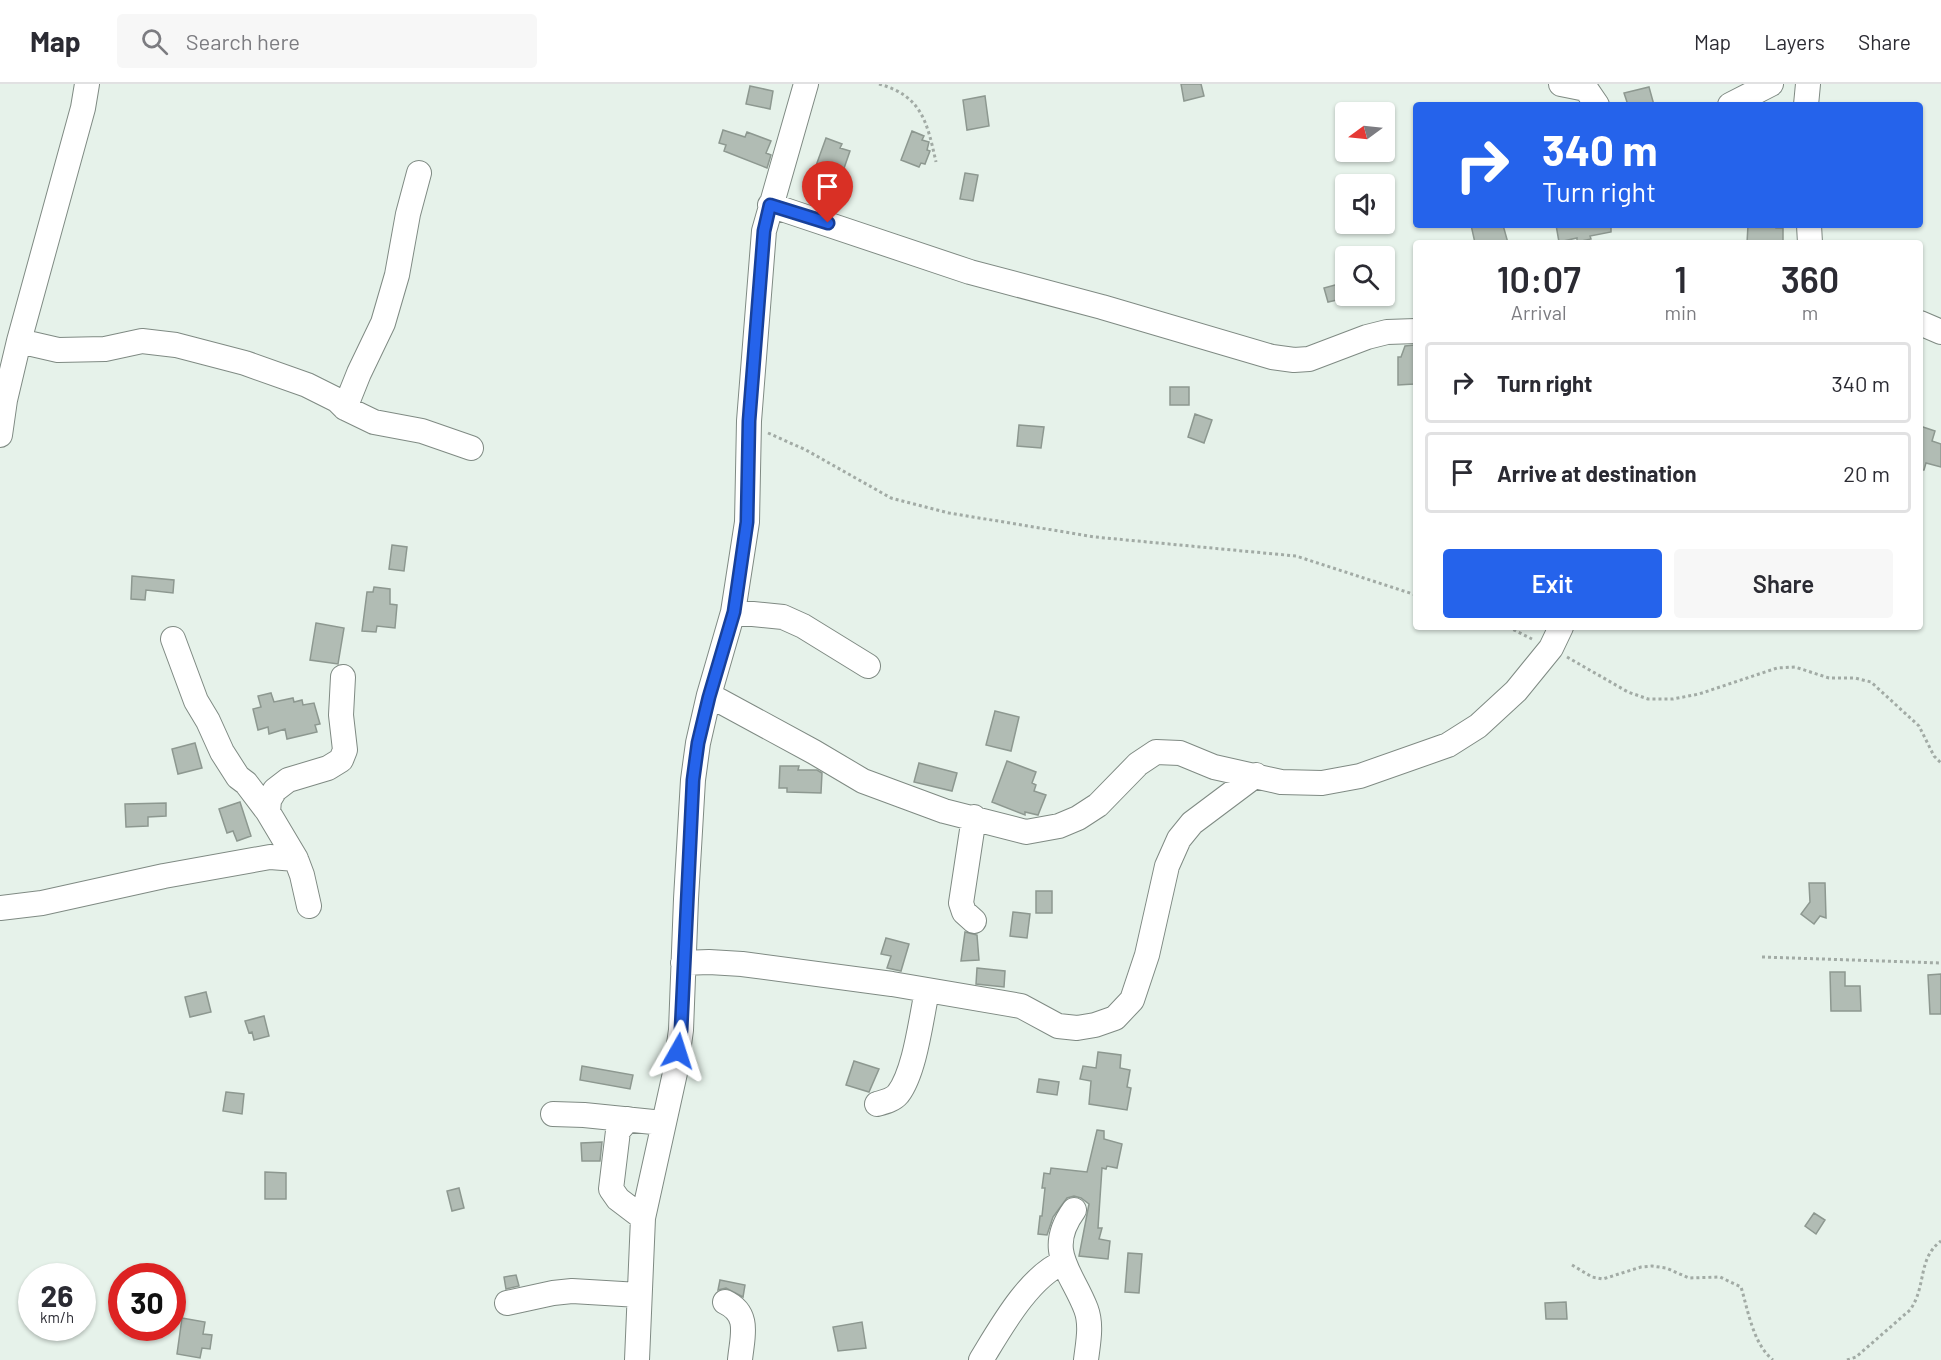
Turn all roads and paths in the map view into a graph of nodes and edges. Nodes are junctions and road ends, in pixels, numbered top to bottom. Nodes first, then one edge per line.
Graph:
1 (87, 84) edge
2 (806, 84) edge
3 (879, 84) edge
4 (1562, 84) edge
5 (1771, 84) edge
6 (1808, 84) edge
7 (1595, 102) edge
8 (1736, 102) edge
9 (1806, 102) edge
10 (936, 162) dead end
11 (419, 173) dead end
12 (770, 205) junction
13 (1923, 324) edge
14 (1413, 331) edge
15 (1941, 332) edge
16 (19, 341) junction
17 (345, 408) junction
18 (749, 428) junction
19 (0, 435) edge
20 (471, 448) dead end
21 (1413, 594) edge
22 (734, 612) junction
23 (1522, 630) edge
24 (1556, 637) edge
25 (173, 639) dead end
26 (868, 666) dead end
27 (343, 677) dead end
28 (709, 694) junction
29 (1941, 763) edge
30 (1256, 775) junction
31 (268, 812) junction
32 (974, 817) junction
33 (296, 859) junction
34 (309, 906) dead end
35 (0, 908) edge
36 (974, 921) dead end
37 (1762, 957) dead end
38 (683, 963) junction
39 (1941, 963) edge
40 (927, 991) junction
41 (877, 1104) dead end
42 (553, 1114) dead end
43 (628, 1119) junction
44 (663, 1123) junction
45 (1074, 1210) dead end
46 (643, 1218) junction
47 (1941, 1241) edge
48 (1064, 1262) junction
49 (1572, 1265) dead end
50 (639, 1295) junction
51 (724, 1302) dead end
52 (507, 1303) dead end
53 (637, 1360) edge
54 (741, 1360) edge
55 (981, 1360) edge
56 (1086, 1360) edge
57 (1773, 1360) edge
58 (1847, 1360) edge

1 - 16 street
2 - 12 street
3 - 10 path
4 - 7 street
5 - 8 street
6 - 9 street
11 - 17 street
12 - 14 street
12 - 18 street
13 - 15 street
16 - 17 street
16 - 19 street
17 - 20 street
18 - 21 path
18 - 22 street
22 - 26 street
22 - 28 street
23 - 24 path
24 - 29 path
24 - 30 street
25 - 31 street
27 - 31 street
28 - 32 street
28 - 38 street
30 - 32 street
30 - 40 street
31 - 33 street
32 - 36 street
33 - 34 street
33 - 35 street
37 - 39 path
38 - 40 street
38 - 44 street
40 - 41 street
42 - 43 street
43 - 44 street
43 - 46 street
44 - 46 street
45 - 48 street
46 - 50 street
47 - 58 path
48 - 55 street
48 - 56 street
49 - 57 path
50 - 52 street
50 - 53 street
51 - 54 street

